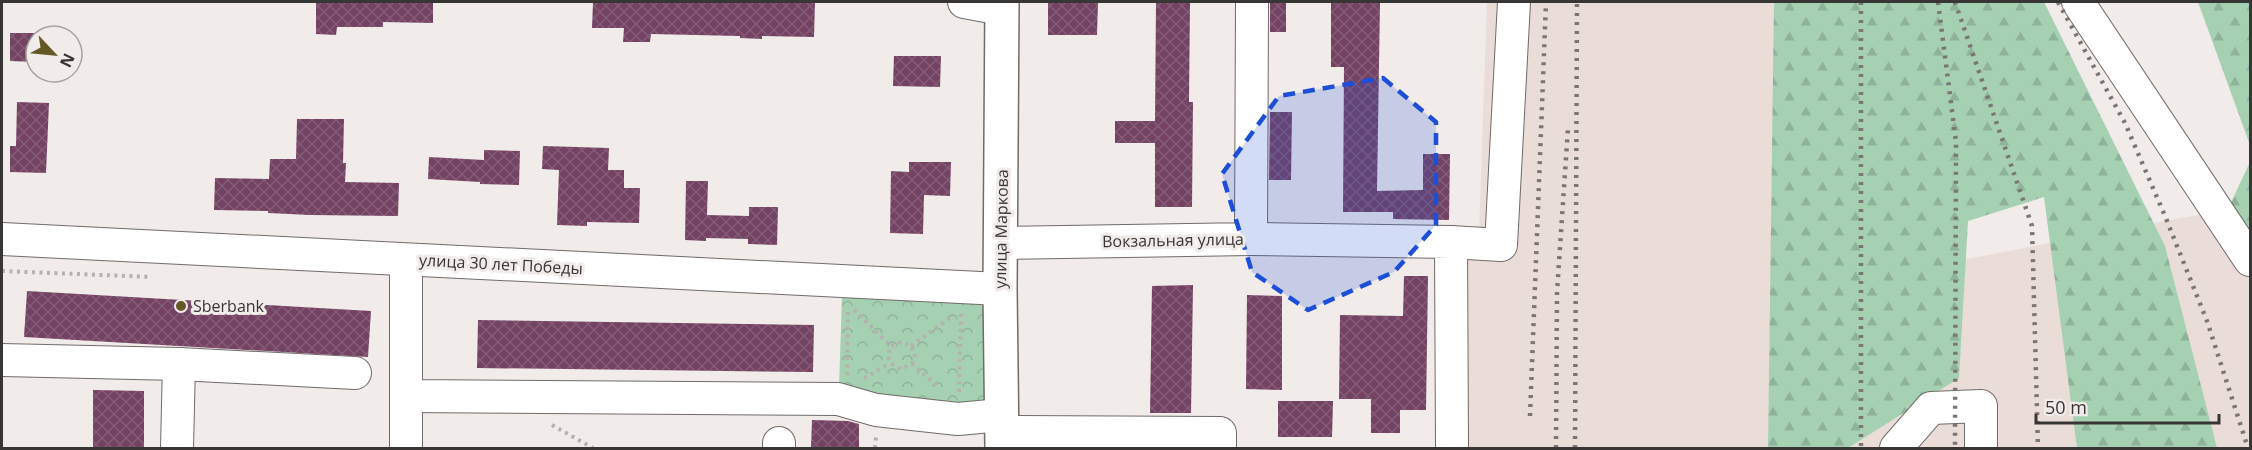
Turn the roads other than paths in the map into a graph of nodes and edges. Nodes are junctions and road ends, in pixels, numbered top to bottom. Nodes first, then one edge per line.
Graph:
1 (964, 2) edge
2 (1252, 2) edge
3 (1514, 2) edge
4 (2078, 2) edge
5 (1002, 5) edge
6 (2, 239) edge
7 (1251, 239) junction
8 (1451, 242) junction
9 (1002, 243) junction
10 (406, 260) junction
11 (2250, 260) edge
12 (1000, 289) junction
13 (2, 360) edge
14 (179, 364) junction
15 (355, 373) dead end
16 (406, 396) junction
17 (1002, 432) edge
18 (177, 448) edge
19 (406, 448) edge
20 (1220, 448) edge
21 (1452, 448) edge
22 (1896, 448) edge
23 (1981, 448) edge

1 - 5 street, улица Маркова
2 - 7 street, Вокзальная улица
3 - 8 street
4 - 11 street
5 - 9 main road, улица Маркова
6 - 10 street, улица 30 лет Победы
7 - 8 street
7 - 9 street, Вокзальная улица
8 - 21 street
9 - 12 main road, улица Маркова
10 - 12 street, улица 30 лет Победы
10 - 16 street
12 - 17 main road, улица Маркова
13 - 14 street
14 - 15 street
14 - 18 street
16 - 17 street
16 - 19 street
17 - 20 street
22 - 23 street

